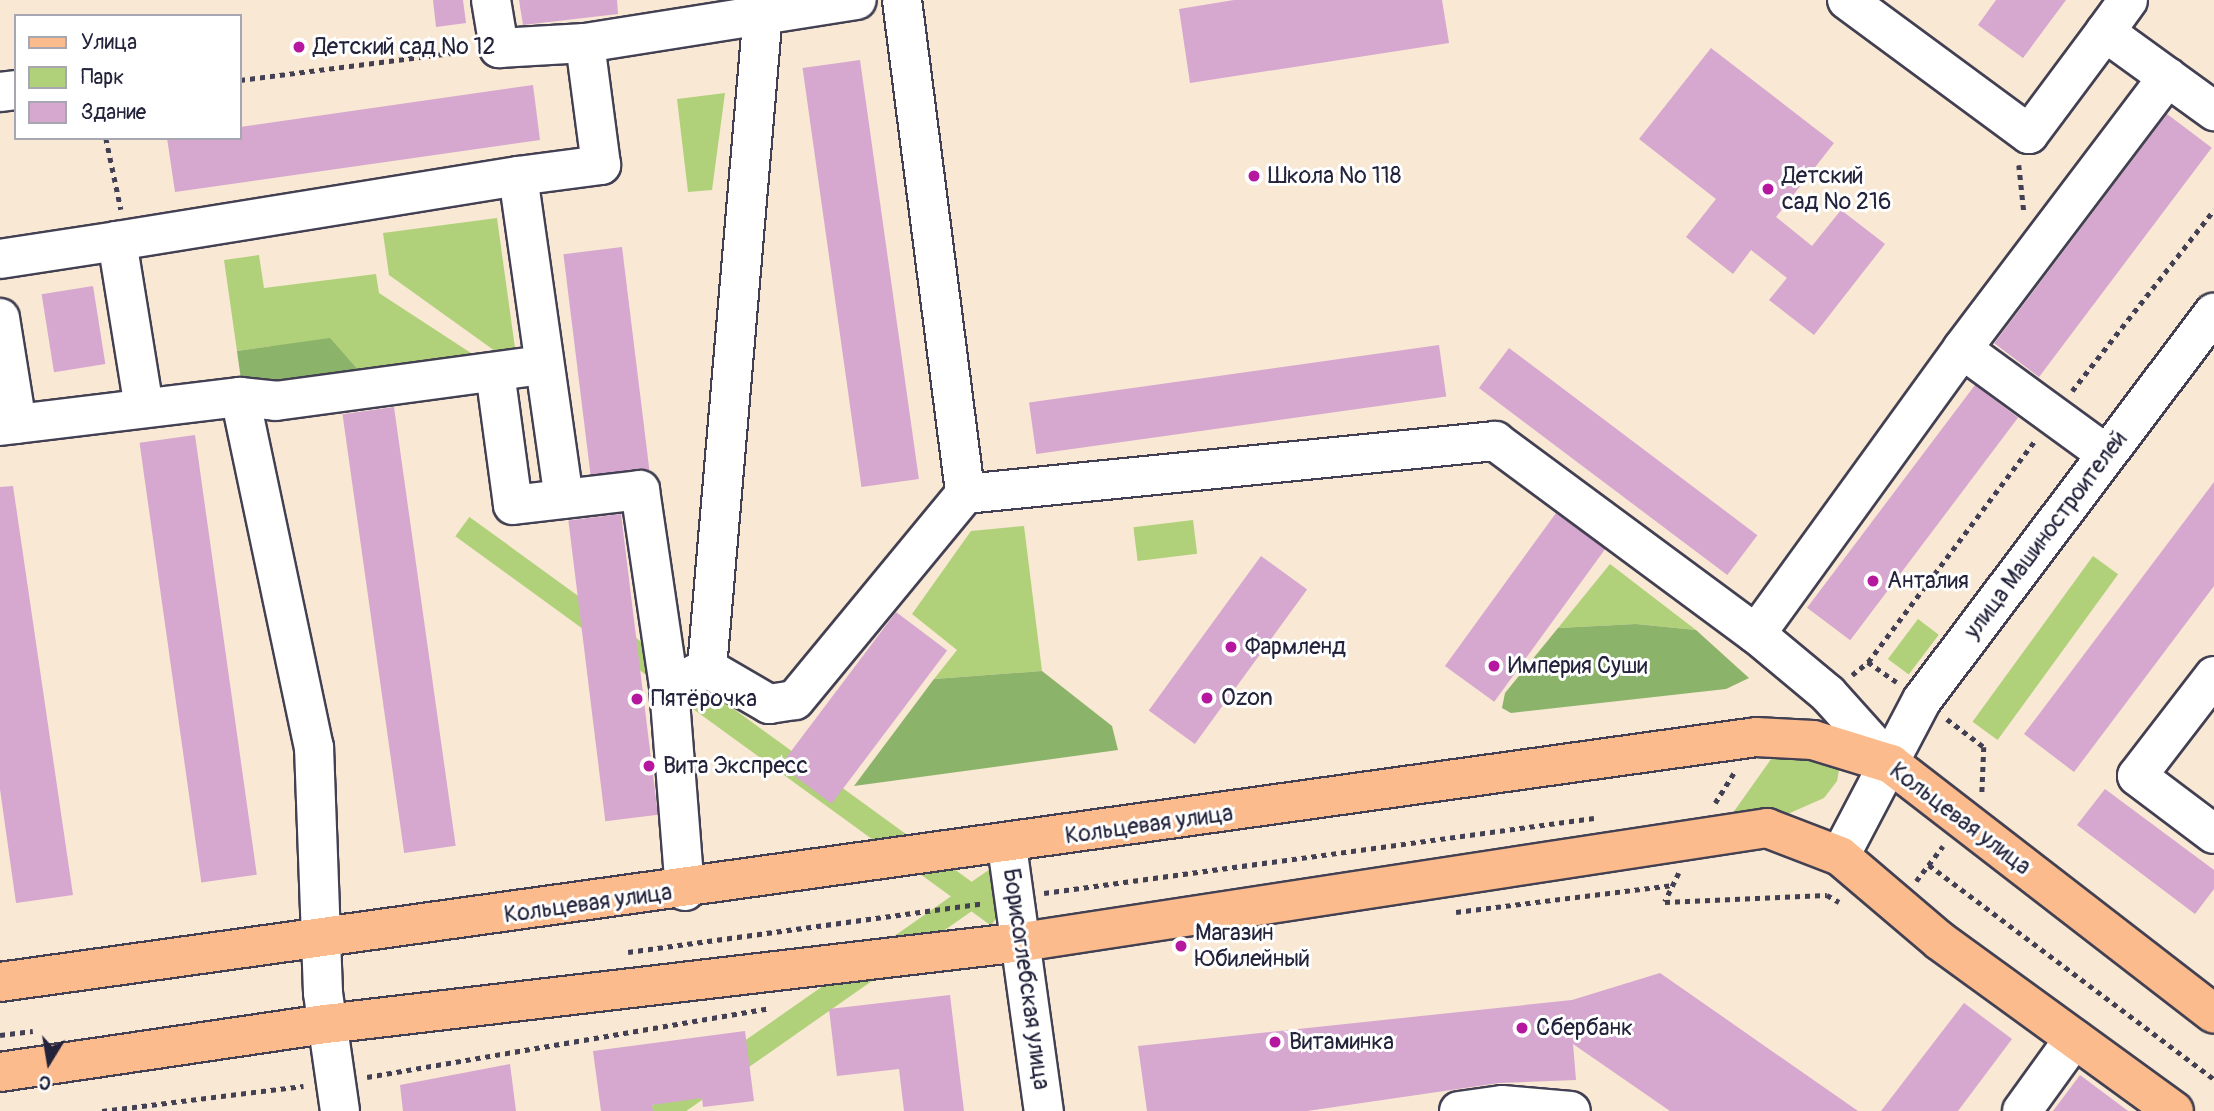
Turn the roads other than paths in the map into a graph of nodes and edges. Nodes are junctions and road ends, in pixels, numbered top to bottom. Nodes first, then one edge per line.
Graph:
1 (491, 0) edge
2 (857, 0) edge
3 (902, 0) edge
4 (2128, 0) edge
5 (1867, 6) edge
6 (764, 8) edge
7 (2105, 32) junction
8 (585, 43) junction
9 (2168, 77) junction
10 (2214, 111) edge
11 (519, 176) junction
12 (123, 240) junction
13 (0, 259) edge
14 (2214, 313) edge
15 (0, 318) edge
16 (1962, 349) junction
17 (544, 365) junction
18 (495, 372) junction
19 (240, 397) junction
20 (144, 408) junction
21 (8, 425) edge
22 (2106, 454) junction
23 (965, 494) junction
24 (564, 499) junction
25 (1756, 634) junction
26 (707, 668) junction
27 (2214, 676) edge
28 (669, 687) junction
29 (1891, 764) junction
30 (2214, 834) edge
31 (1007, 846) junction
32 (1840, 856) junction
33 (685, 891) junction
34 (320, 940) junction
35 (1022, 942) junction
36 (0, 982) edge
37 (2214, 1014) edge
38 (326, 1024) junction
39 (2074, 1039) junction
40 (0, 1072) edge
41 (340, 1111) edge
42 (1044, 1111) edge
43 (1459, 1111) edge
44 (1571, 1111) edge
45 (2022, 1111) edge
46 (2174, 1111) edge

1 - 8 street
2 - 6 street
3 - 23 street
4 - 7 street
5 - 7 street
6 - 8 street
6 - 26 street
7 - 9 street
8 - 11 street
9 - 10 street
9 - 16 street
11 - 12 street
11 - 17 street
12 - 13 street
12 - 20 street
14 - 22 street, улица Машиностроителей
15 - 21 street
16 - 22 street
16 - 25 street
17 - 18 street
17 - 24 street
18 - 19 street
18 - 24 street
19 - 20 street
19 - 34 street
20 - 21 street
22 - 29 street, улица Машиностроителей
23 - 25 street
23 - 26 street
24 - 28 street
25 - 29 street
26 - 28 street
27 - 30 street
28 - 33 street
29 - 31 main road, Кольцевая улица
29 - 32 street, улица Машиностроителей
29 - 37 main road, Кольцевая улица
31 - 33 main road, Кольцевая улица
31 - 35 street, Борисоглебская улица
32 - 35 main road
32 - 39 main road
33 - 34 main road, Кольцевая улица
34 - 36 main road, Кольцевая улица
34 - 38 street
35 - 38 main road
35 - 42 street, Борисоглебская улица
38 - 40 main road
38 - 41 street
39 - 45 street
39 - 46 main road
43 - 44 street

